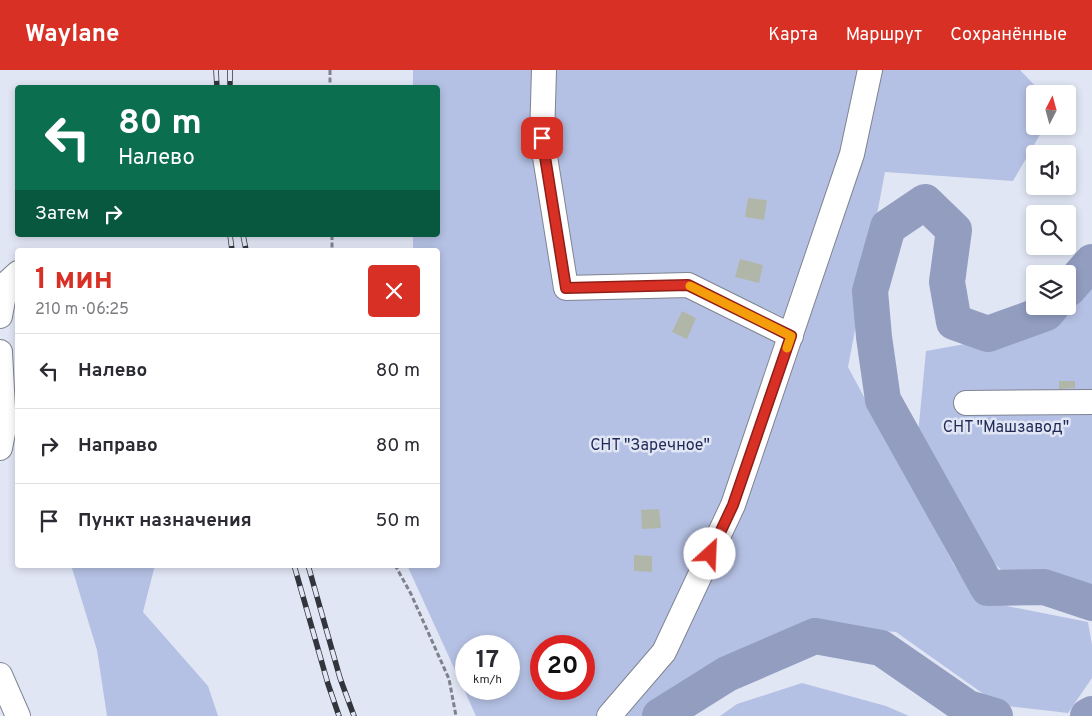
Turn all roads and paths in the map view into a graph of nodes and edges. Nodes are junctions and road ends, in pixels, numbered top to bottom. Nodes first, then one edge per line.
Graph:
1 (330, 70) edge
2 (544, 70) edge
3 (870, 70) edge
4 (330, 85) edge
5 (15, 276) edge
6 (0, 316) edge
7 (791, 336) junction
8 (0, 352) edge
9 (1092, 402) edge
10 (966, 403) dead end
11 (0, 448) edge
12 (397, 568) edge
13 (0, 676) edge
14 (18, 716) edge
15 (456, 716) edge
16 (609, 716) edge

1 - 4 path
2 - 7 lane
3 - 7 lane
5 - 6 lane
7 - 16 lane
8 - 11 lane
9 - 10 lane
12 - 15 path
13 - 14 lane

